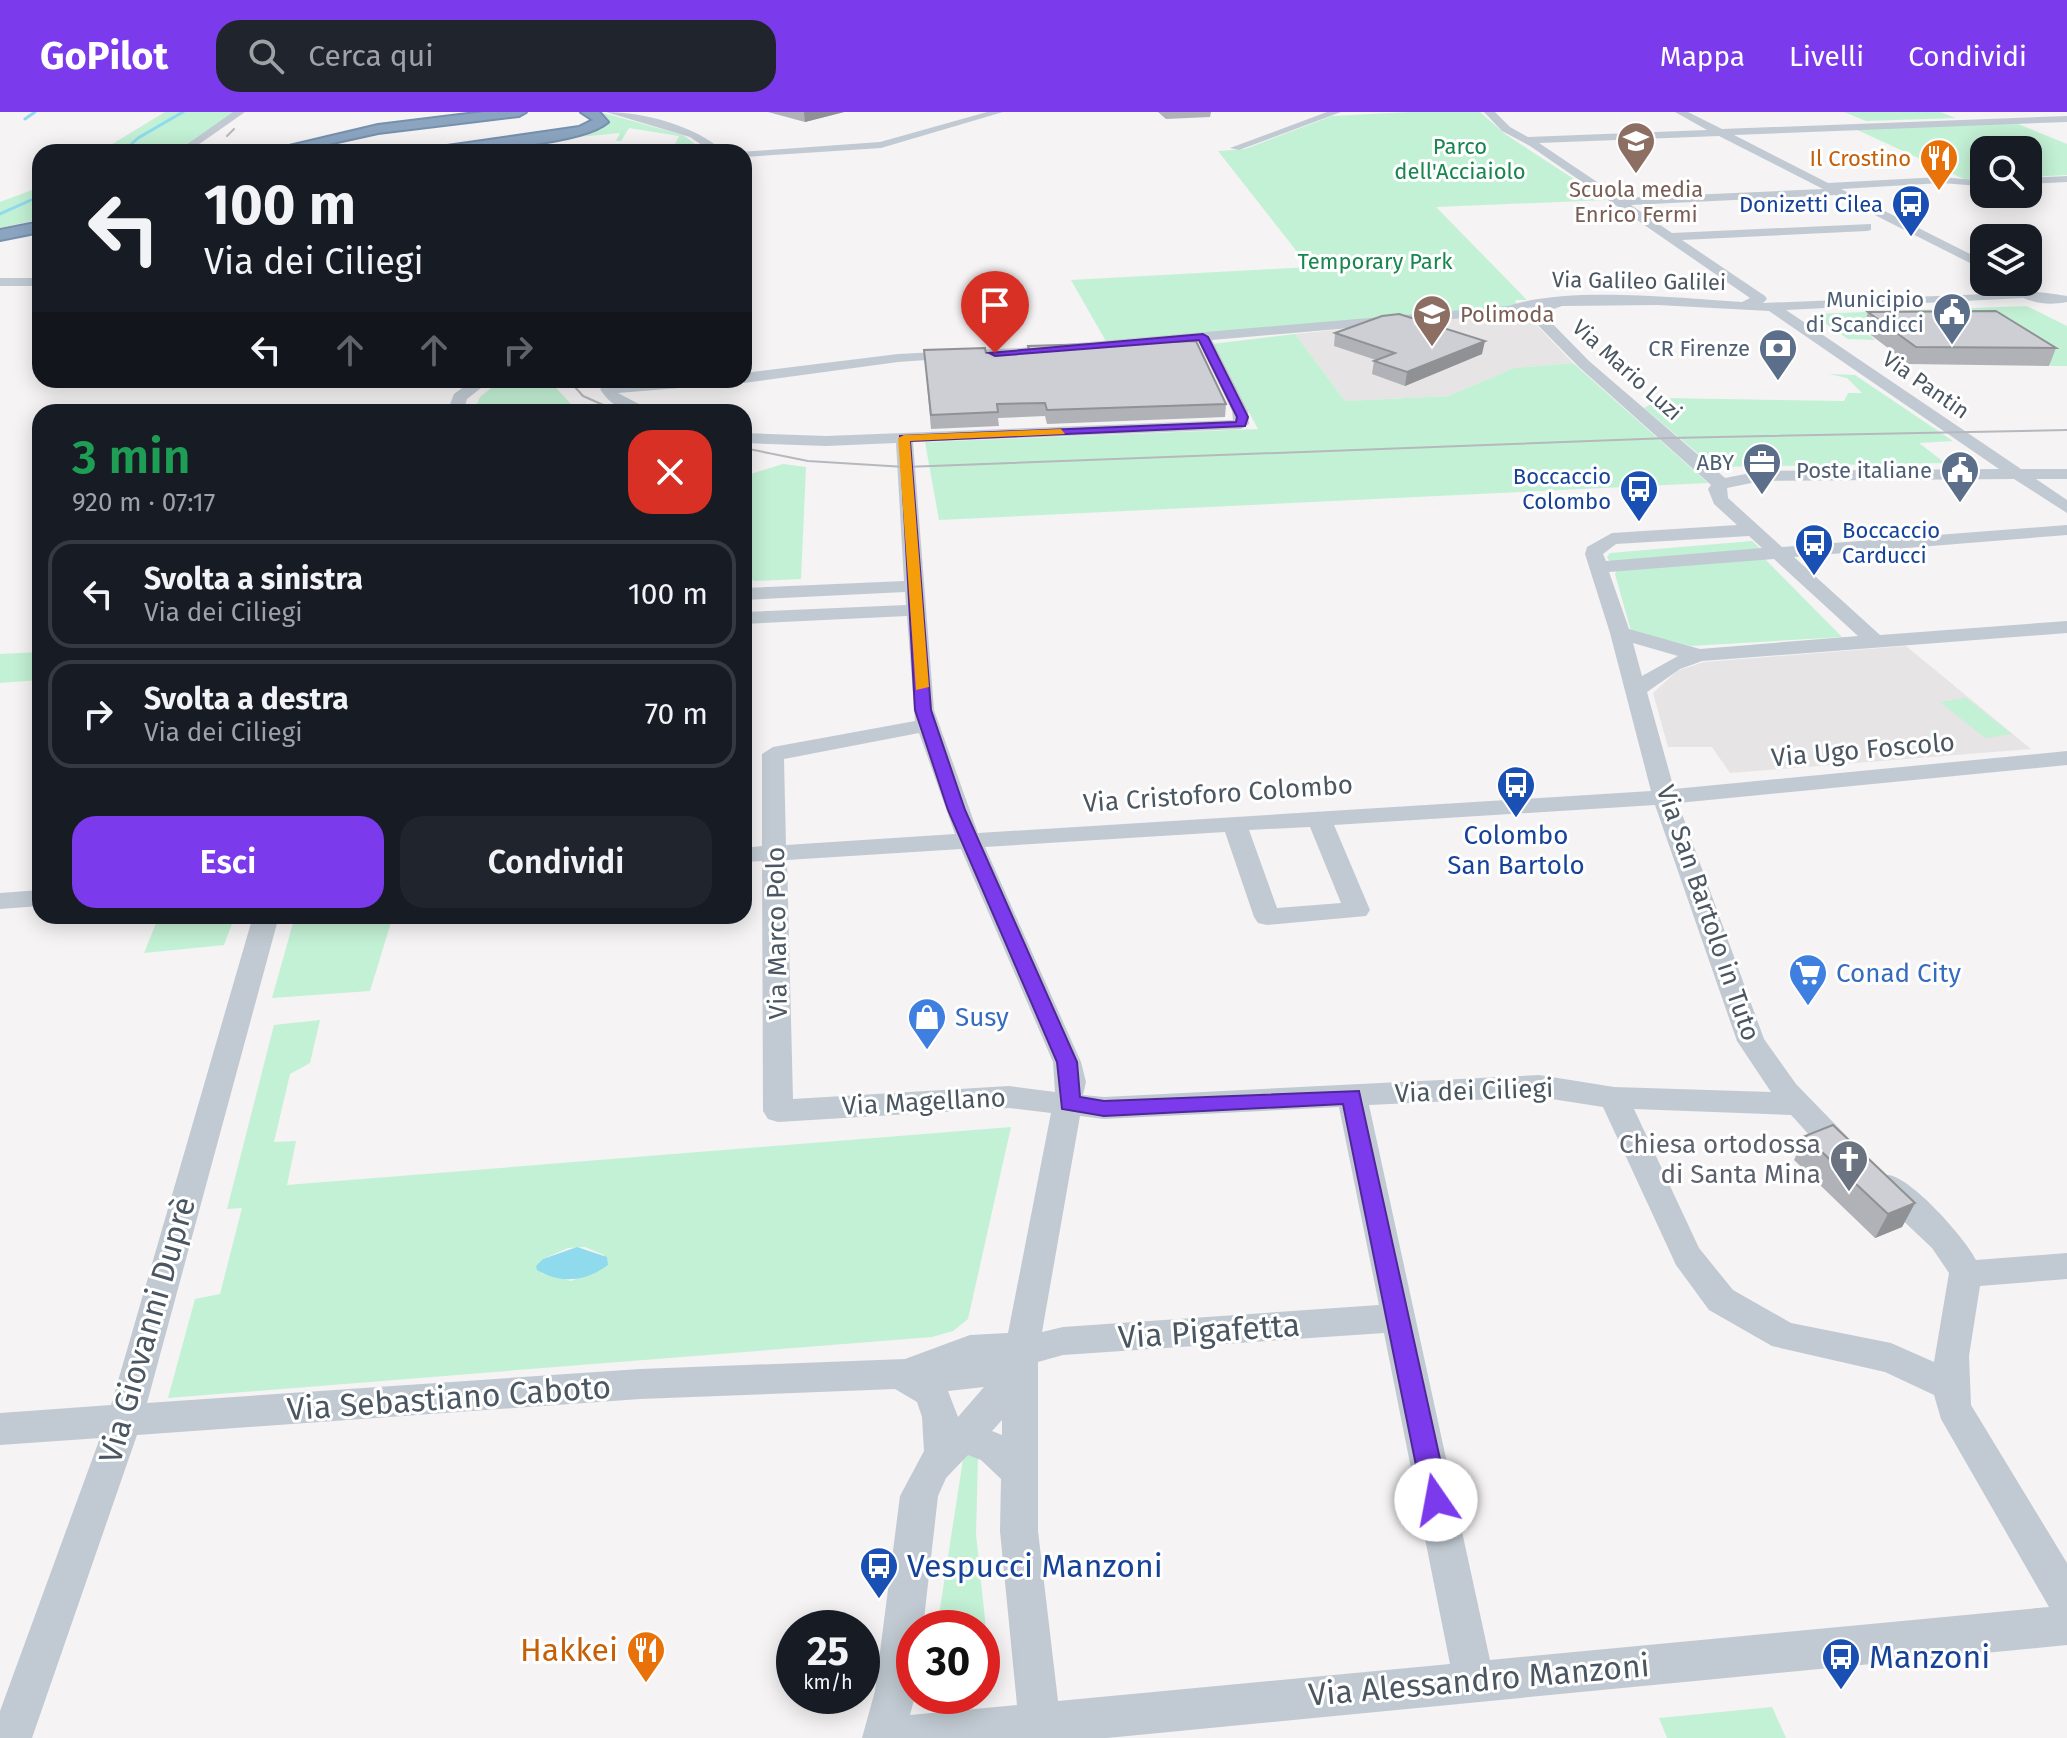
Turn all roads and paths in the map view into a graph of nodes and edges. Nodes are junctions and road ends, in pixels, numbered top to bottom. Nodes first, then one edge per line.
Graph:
1 (240, 112) edge
2 (433, 112) edge
3 (519, 112) edge
4 (611, 112) edge
5 (998, 112) edge
6 (1329, 112) edge
7 (1336, 112) edge
8 (1489, 112) edge
9 (1680, 112) edge
10 (578, 114) edge
11 (538, 116) edge
12 (2067, 119) edge
13 (1720, 130) junction
14 (1524, 140) junction
15 (193, 144) edge
16 (289, 144) edge
17 (306, 144) edge
18 (407, 144) dead end
19 (467, 144) edge
20 (494, 144) edge
21 (707, 144) edge
22 (1235, 148) dead end
23 (752, 154) edge
24 (2067, 179) edge
25 (2042, 180) edge
26 (1970, 184) edge
27 (1840, 190) junction
28 (1803, 193) junction
29 (1619, 202) junction
30 (32, 224) edge
31 (32, 226) edge
32 (0, 228) edge
33 (0, 237) edge
34 (1671, 237) junction
35 (1951, 250) junction
36 (1924, 251) dead end
37 (1970, 259) edge
38 (0, 282) edge
39 (32, 282) edge
40 (2042, 294) edge
41 (2014, 296) edge
42 (2066, 300) edge
43 (1568, 303) junction
44 (1737, 304) junction
45 (1771, 306) junction
46 (1203, 337) junction
47 (752, 377) edge
48 (475, 388) edge
49 (610, 388) edge
50 (458, 404) edge
51 (625, 404) edge
52 (904, 438) junction
53 (752, 439) edge
54 (2015, 474) junction
55 (2067, 474) edge
56 (1721, 484) junction
57 (2067, 508) edge
58 (1752, 530) junction
59 (2067, 530) edge
60 (1778, 553) junction
61 (1598, 567) junction
62 (915, 586) junction
63 (752, 594) edge
64 (917, 610) junction
65 (752, 618) edge
66 (2067, 627) edge
67 (1620, 633) junction
68 (1875, 641) junction
69 (1699, 655) junction
70 (1636, 690) junction
71 (925, 718) junction
72 (2067, 758) edge
73 (1664, 797) junction
74 (1319, 818) junction
75 (1234, 823) junction
76 (969, 840) junction
77 (776, 853) junction
78 (752, 854) edge
79 (32, 899) edge
80 (0, 901) edge
81 (264, 924) edge
82 (1352, 1096) junction
83 (1614, 1098) junction
84 (1069, 1103) junction
85 (1798, 1104) junction
86 (778, 1111) joint
87 (2067, 1266) edge
88 (1965, 1274) junction
89 (1398, 1318) junction
90 (1021, 1353) junction
91 (898, 1374) junction
92 (1950, 1386) junction
93 (124, 1421) junction
94 (0, 1429) edge
95 (952, 1447) junction
96 (1018, 1471) junction
97 (2067, 1600) edge
98 (2067, 1625) edge
99 (1474, 1681) junction
100 (1040, 1722) junction
101 (11, 1738) edge
102 (883, 1738) edge
103 (891, 1738) edge

1 - 15 street
2 - 16 highway
3 - 17 highway
4 - 21 street
5 - 23 street
6 - 7 street
6 - 22 street
8 - 14 street
9 - 13 street
10 - 19 highway
10 - 20 highway
11 - 18 highway
12 - 13 street
13 - 14 street
13 - 27 street
14 - 29 street
24 - 25 street
26 - 27 street
27 - 28 street
27 - 35 street
28 - 29 street
28 - 34 street
29 - 34 street
30 - 32 highway
31 - 33 highway
34 - 44 street
35 - 36 street
35 - 37 street
38 - 39 street
40 - 42 street
41 - 45 street, Via Galileo Galilei
43 - 44 street, Via Galileo Galilei
43 - 46 street, Via Galileo Galilei
43 - 56 street, Via Mario Luzi
44 - 45 street, Via Galileo Galilei
45 - 54 street, Via Pantin
46 - 47 street, Via Galileo Galilei
46 - 52 street
48 - 50 street
49 - 51 street
52 - 53 street
52 - 62 street
54 - 55 street
54 - 56 street
54 - 57 street, Via Pantin
56 - 58 street
58 - 60 street
58 - 61 street
59 - 60 street
60 - 61 street
60 - 68 street
61 - 67 street, Via San Bartolo in Tuto
62 - 63 street
62 - 64 street
64 - 65 street
64 - 71 street
66 - 68 street
67 - 69 street
67 - 70 street, Via San Bartolo in Tuto
68 - 69 street
69 - 70 street
70 - 73 street, Via San Bartolo in Tuto
71 - 76 street
71 - 77 street, Via Marco Polo
72 - 73 street, Via Ugo Foscolo
73 - 74 street, Via Cristoforo Colombo
73 - 85 street, Via San Bartolo in Tuto
74 - 75 street, Via Cristoforo Colombo
74 - 75 street
75 - 76 street, Via Cristoforo Colombo
76 - 77 street, Via Cristoforo Colombo
76 - 84 street
77 - 78 street, Via Cristoforo Colombo
77 - 86 street, Via Marco Polo
79 - 80 street
81 - 93 street, Via Giovanni Duprè
82 - 83 street, Via dei Ciliegi
82 - 84 street, Via dei Ciliegi
82 - 89 street
83 - 85 street, Via dei Ciliegi
83 - 92 street
84 - 86 street, Via Magellano
84 - 90 street
85 - 88 street, Via San Bartolo in Tuto
87 - 88 street
88 - 92 street
89 - 90 street, Via Pigafetta
89 - 99 street
90 - 91 street, Via Sebastiano Caboto
90 - 95 street
90 - 96 street
91 - 93 street, Via Sebastiano Caboto
91 - 95 street
92 - 97 street
93 - 94 street, Via Sebastiano Caboto
93 - 101 street, Via Giovanni Duprè
95 - 96 street
95 - 102 street
96 - 100 street
98 - 99 street, Via Alessandro Manzoni
99 - 100 street, Via Alessandro Manzoni
100 - 103 street, Via Alessandro Manzoni

